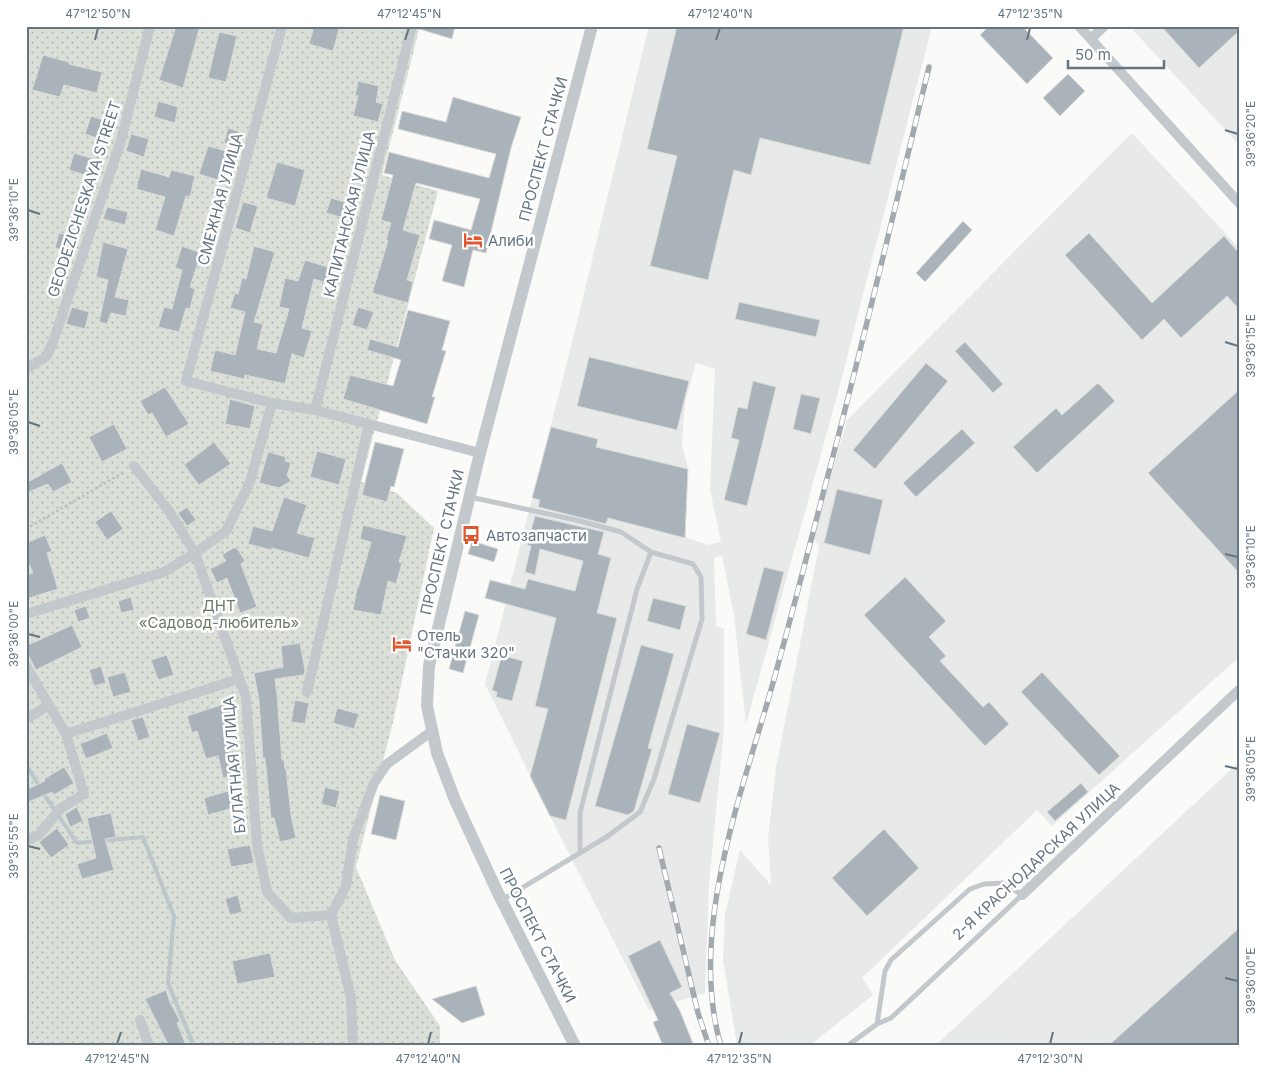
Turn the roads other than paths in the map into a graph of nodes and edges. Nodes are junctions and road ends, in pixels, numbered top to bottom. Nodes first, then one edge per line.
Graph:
1 (150, 26) edge
2 (282, 26) edge
3 (412, 26) edge
4 (592, 26) edge
5 (1079, 26) edge
6 (1104, 26) edge
7 (1091, 39) junction
8 (1239, 202) edge
9 (26, 369) edge
10 (272, 403) junction
11 (315, 410) junction
12 (369, 424) junction
13 (480, 453) junction
14 (134, 466) road end
15 (470, 497) junction
16 (651, 552) junction
17 (195, 554) junction
18 (26, 614) edge
19 (26, 666) edge
20 (239, 679) junction
21 (1239, 690) edge
22 (307, 692) dead end
23 (49, 705) junction
24 (26, 719) edge
25 (432, 731) junction
26 (66, 734) junction
27 (26, 840) edge
28 (580, 853) junction
29 (1022, 895) junction
30 (501, 900) junction
31 (331, 915) junction
32 (140, 1020) dead end
33 (877, 1024) junction
34 (149, 1046) edge
35 (353, 1046) edge
36 (575, 1046) edge
37 (847, 1046) edge

1 - 9 street, GEODEZICHESKAYA STREET
2 - 10 street, СМЕЖНАЯ УЛИЦА
3 - 11 street, КАПИТАНСКАЯ УЛИЦА
4 - 13 street, ПРОСПЕКТ СТАЧКИ
5 - 7 street
6 - 7 street
7 - 8 street
10 - 11 street
10 - 17 street
11 - 12 street
12 - 13 street
12 - 22 street
13 - 15 street, ПРОСПЕКТ СТАЧКИ
14 - 17 street, БУЛАТНАЯ УЛИЦА
15 - 16 lane
15 - 25 street, ПРОСПЕКТ СТАЧКИ
16 - 28 lane
16 - 28 lane
17 - 18 street
17 - 20 street, БУЛАТНАЯ УЛИЦА
19 - 23 street
20 - 26 street
20 - 31 street, БУЛАТНАЯ УЛИЦА
21 - 29 street, 2-Я КРАСНОДАРСКАЯ УЛИЦА
23 - 24 street
23 - 26 street
25 - 30 street, ПРОСПЕКТ СТАЧКИ
25 - 31 street
26 - 27 street
28 - 30 lane
29 - 33 lane, 2-Я КРАСНОДАРСКАЯ УЛИЦА
29 - 33 lane
30 - 36 street, ПРОСПЕКТ СТАЧКИ
31 - 35 street
32 - 34 street
33 - 37 lane, 2-Я КРАСНОДАРСКАЯ УЛИЦА

